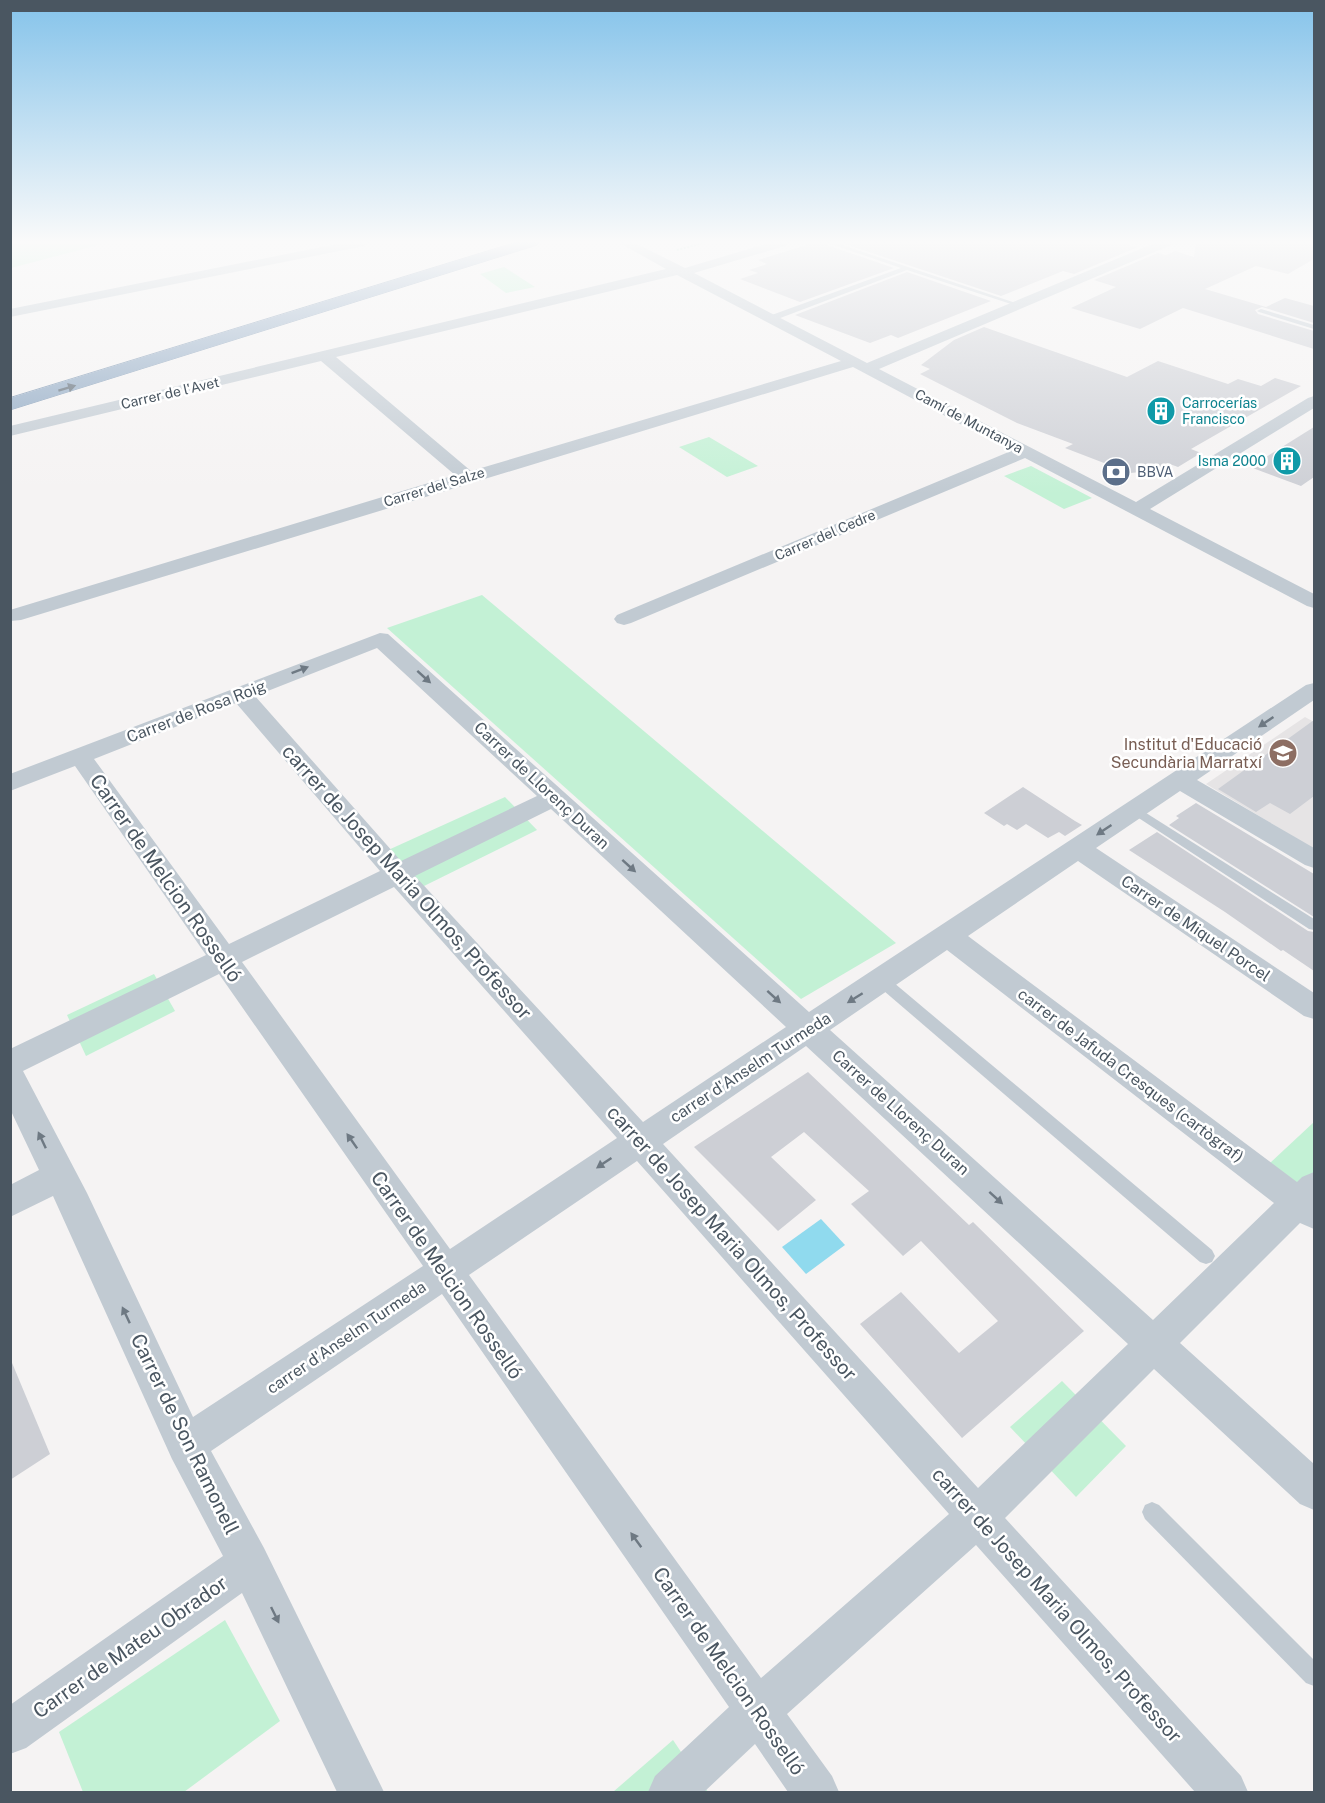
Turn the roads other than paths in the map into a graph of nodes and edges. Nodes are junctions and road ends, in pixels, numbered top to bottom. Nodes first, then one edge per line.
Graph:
1 (214, 326) edge
2 (261, 326) edge
3 (450, 326) edge
4 (787, 326) edge
5 (960, 326) edge
6 (325, 356) junction
7 (861, 365) junction
8 (10, 388) edge
9 (1314, 401) edge
10 (10, 404) edge
11 (10, 431) edge
12 (1026, 451) junction
13 (468, 477) junction
14 (1137, 509) junction
15 (1314, 602) edge
16 (14, 616) dead end
17 (624, 619) dead end
18 (380, 639) joint
19 (240, 693) junction
20 (1312, 695) edge
21 (80, 756) junction
22 (1180, 780) junction
23 (10, 783) edge
24 (553, 798) junction
25 (1135, 810) junction
26 (1077, 848) junction
27 (1314, 859) edge
28 (397, 873) junction
29 (1314, 925) edge
30 (947, 935) junction
31 (224, 961) junction
32 (882, 981) junction
33 (1314, 1008) edge
34 (809, 1027) junction
35 (10, 1064) edge
36 (10, 1076) edge
37 (639, 1140) junction
38 (59, 1176) junction
39 (1309, 1201) edge
40 (10, 1202) edge
41 (1206, 1256) dead end
42 (444, 1271) junction
43 (1153, 1345) junction
44 (186, 1445) junction
45 (1314, 1490) edge
46 (1152, 1512) dead end
47 (978, 1516) junction
48 (249, 1563) junction
49 (1314, 1675) edge
50 (758, 1710) junction
51 (10, 1732) edge
52 (361, 1792) edge
53 (671, 1792) edge
54 (816, 1792) edge
55 (1225, 1792) edge

1 - 8 highway
10 -> 2 highway
3 - 6 street, Carrer de l'Avet
4 - 7 street, Camí de Muntanya
5 - 7 street, Carrer del Salze
6 - 11 street, Carrer de l'Avet
6 - 13 street
7 - 12 street, Camí de Muntanya
7 - 13 street, Carrer del Salze
9 - 14 street
12 - 14 street, Camí de Muntanya
12 - 17 street, Carrer del Cedre
13 - 16 street, Carrer del Salze
14 - 15 street, Camí de Muntanya
19 -> 18 street, Carrer de Rosa Roig
18 -> 24 street, Carrer de Llorenç Duran
19 - 21 street, Carrer de Rosa Roig
19 - 28 street, carrer de Josep Maria Olmos, Professor
20 -> 22 street, carrer d'Anselm Turmeda
21 - 23 street, Carrer de Rosa Roig
21 - 31 street, Carrer de Melcion Rosselló
22 - 25 street, carrer d'Anselm Turmeda
22 - 27 street
24 - 28 street
24 -> 34 street, Carrer de Llorenç Duran
25 -> 26 street, carrer d'Anselm Turmeda
25 - 29 lane
26 - 30 street, carrer d'Anselm Turmeda
26 - 33 street, Carrer de Miquel Porcel
28 - 31 street
28 - 37 street, carrer de Josep Maria Olmos, Professor
30 - 32 street, carrer d'Anselm Turmeda
30 - 39 street, carrer de Jafuda Cresques (cartògraf)
31 - 35 street
42 -> 31 street, Carrer de Melcion Rosselló
32 -> 34 street, carrer d'Anselm Turmeda
32 - 41 lane
34 - 37 street, carrer d'Anselm Turmeda
34 -> 43 street, Carrer de Llorenç Duran
38 -> 36 street, Carrer de Son Ramonell
37 -> 42 street, carrer d'Anselm Turmeda
37 - 47 street, carrer de Josep Maria Olmos, Professor
38 - 40 street
44 -> 38 street, Carrer de Son Ramonell
39 - 43 street
42 - 44 street, carrer d'Anselm Turmeda
50 -> 42 street, Carrer de Melcion Rosselló
43 - 45 street, Carrer de Llorenç Duran
43 - 47 street
44 - 48 street, Carrer de Son Ramonell
46 - 49 lane
47 - 50 street
47 - 55 street, carrer de Josep Maria Olmos, Professor
48 - 51 street, Carrer de Mateu Obrador
48 -> 52 street, Carrer de Son Ramonell
50 - 53 street
50 - 54 street, Carrer de Melcion Rosselló

